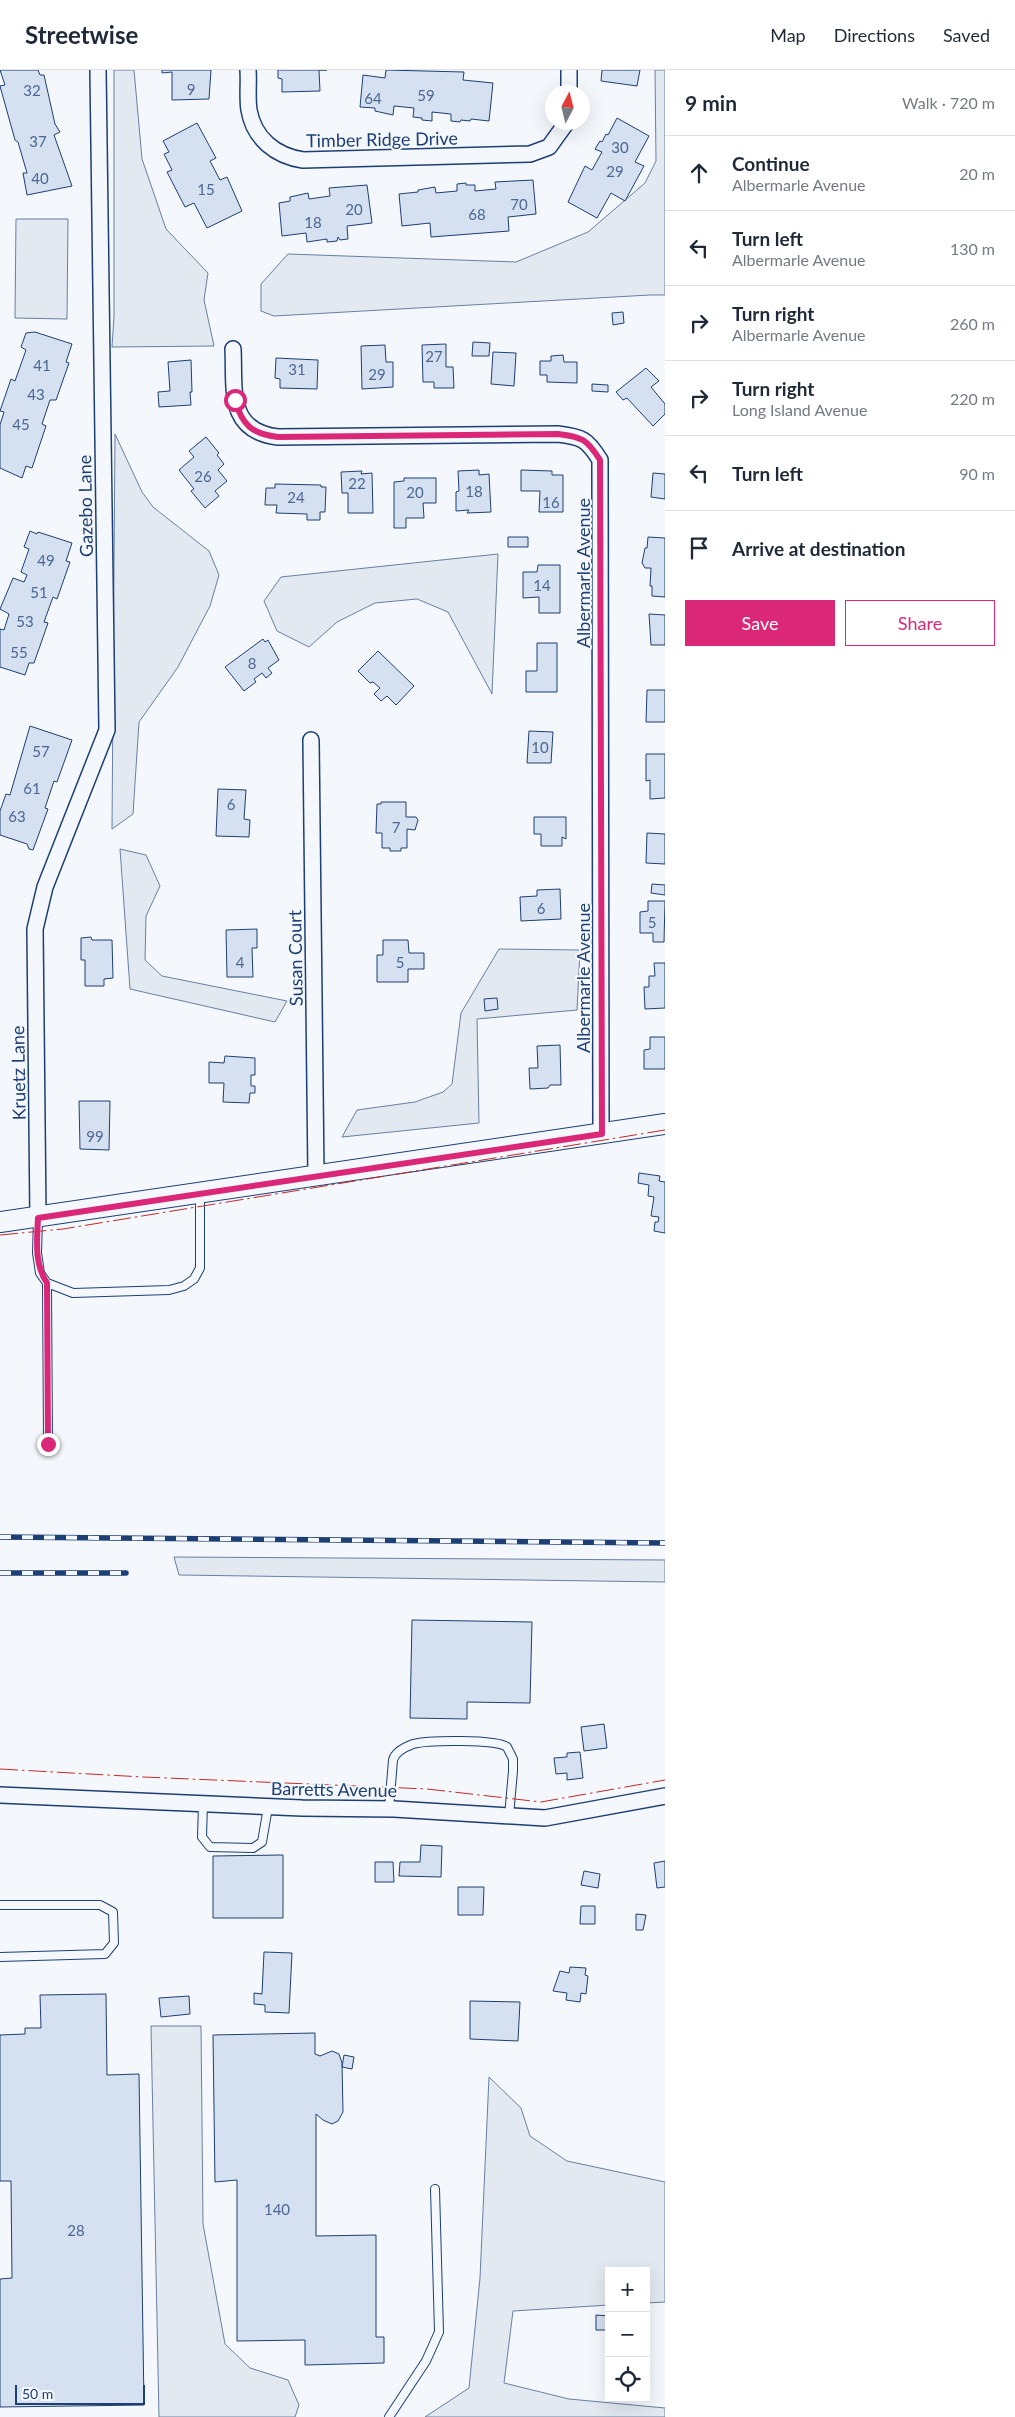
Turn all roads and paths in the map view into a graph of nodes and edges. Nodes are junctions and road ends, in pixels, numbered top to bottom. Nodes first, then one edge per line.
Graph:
1 (98, 70) edge
2 (248, 70) edge
3 (569, 70) edge
4 (569, 85) edge
5 (561, 130) edge
6 (233, 349) dead end
7 (311, 740) dead end
8 (35, 928) joint
9 (665, 1124) edge
10 (602, 1134) junction
11 (316, 1176) junction
12 (200, 1193) junction
13 (38, 1218) junction
14 (0, 1222) edge
15 (47, 1283) junction
16 (48, 1444) dead end
17 (0, 1795) edge
18 (665, 1796) edge
19 (203, 1804) junction
20 (268, 1807) junction
21 (389, 1809) junction
22 (509, 1816) junction
23 (0, 1905) edge
24 (0, 1956) edge
25 (435, 2189) dead end
26 (389, 2417) edge

1 - 8 street, Gazebo Lane
2 - 5 street, Timber Ridge Drive
3 - 4 street
6 - 10 street, Albermarle Avenue
7 - 11 street, Susan Court
8 - 13 street, Kruetz Lane
9 - 10 street
10 - 11 street
11 - 12 street
12 - 13 street
12 - 15 lane
13 - 14 street
13 - 15 lane
15 - 16 lane
17 - 19 street, Barretts Avenue
18 - 22 street, Barretts Avenue
19 - 20 street, Barretts Avenue
19 - 20 lane
20 - 21 street, Barretts Avenue
21 - 22 street, Barretts Avenue
21 - 22 lane
23 - 24 lane
25 - 26 lane

